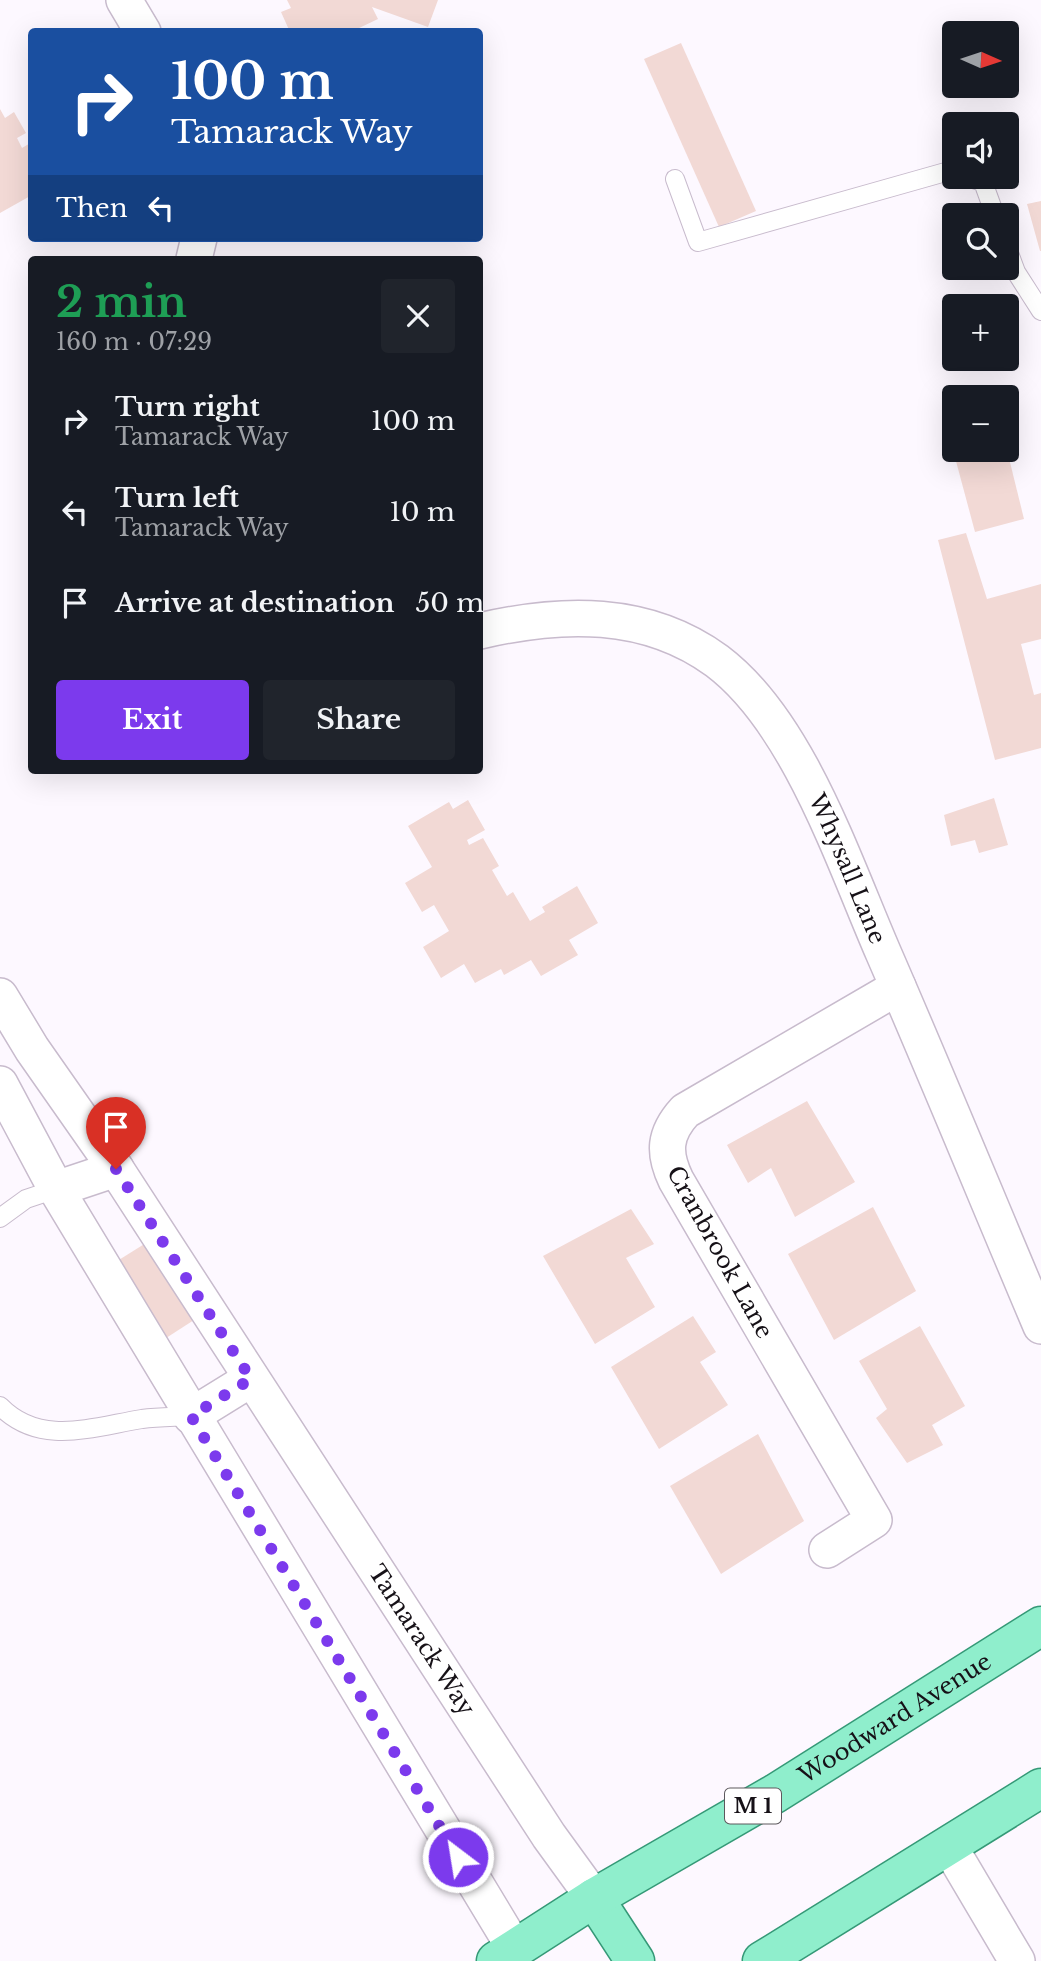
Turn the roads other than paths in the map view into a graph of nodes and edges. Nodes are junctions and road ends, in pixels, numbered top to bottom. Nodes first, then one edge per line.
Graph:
1 (124, 0) edge
2 (142, 28) edge
3 (942, 174) edge
4 (675, 179) dead end
5 (1019, 277) edge
6 (1041, 311) edge
7 (483, 630) edge
8 (898, 987) junction
9 (0, 996) edge
10 (0, 1084) edge
11 (116, 1169) junction
12 (56, 1189) junction
13 (0, 1218) edge
14 (1041, 1326) edge
15 (251, 1379) junction
16 (0, 1406) edge
17 (191, 1416) junction
18 (827, 1550) dead end
19 (1041, 1626) edge
20 (1041, 1788) edge
21 (949, 1846) junction
22 (594, 1898) junction
23 (505, 1955) edge
24 (635, 1961) edge
25 (762, 1961) edge
26 (1017, 1961) edge

1 - 2 street
3 - 4 lane
5 - 6 lane
7 - 8 street, Whysall Lane
8 - 14 street, Whysall Lane
8 - 18 street, Cranbrook Lane
9 - 11 street, Tamarack Way
10 - 12 street
11 - 12 street
11 - 15 street, Tamarack Way
12 - 13 lane
12 - 17 street
15 - 17 street
15 - 22 street, Tamarack Way
16 - 17 lane
17 - 23 street
19 - 22 main road, Woodward Avenue / M 1
20 - 21 main road
21 - 25 main road
21 - 26 street
22 - 23 main road, Woodward Avenue / M 1
22 - 24 main road

